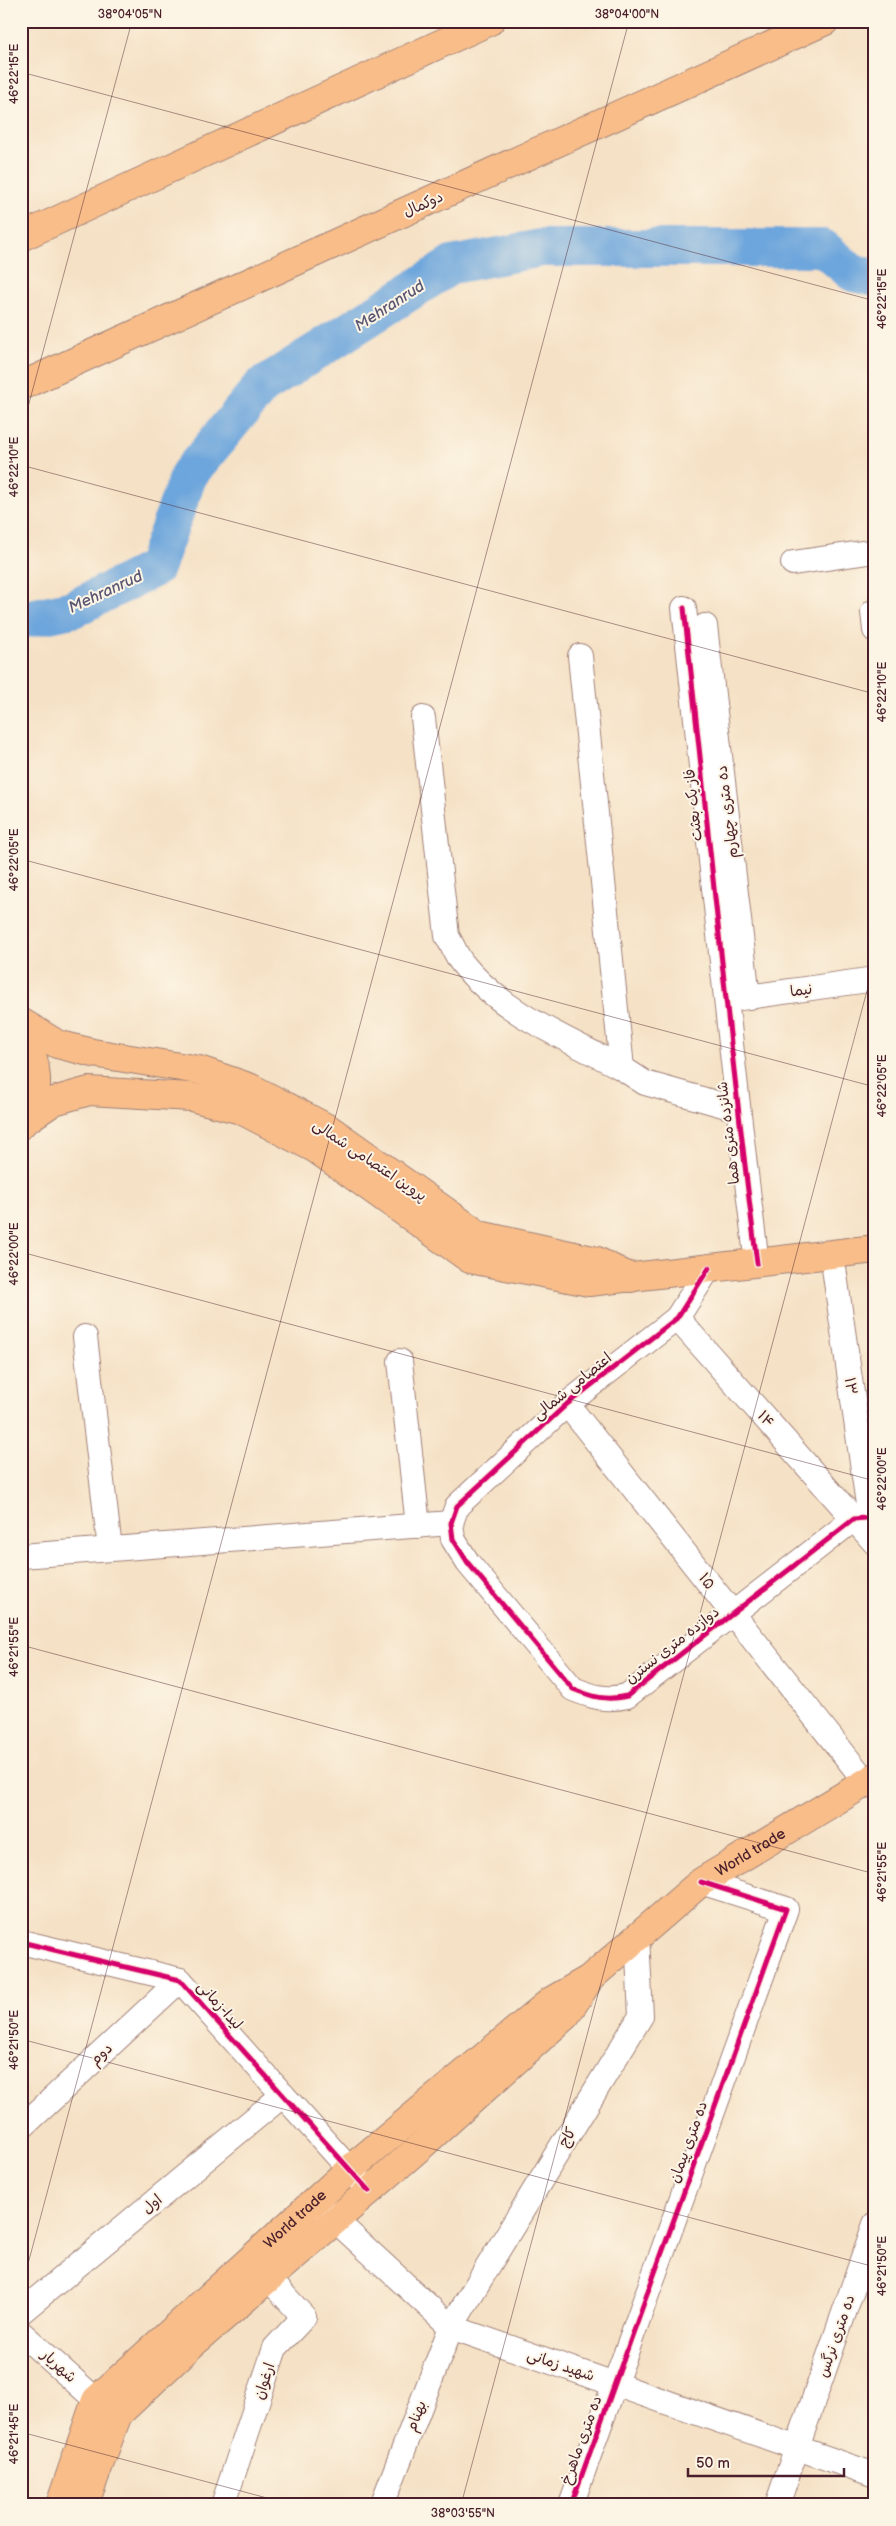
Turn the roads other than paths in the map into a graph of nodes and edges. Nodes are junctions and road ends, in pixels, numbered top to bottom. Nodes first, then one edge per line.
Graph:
1 (490, 21) edge
2 (824, 21) edge
3 (21, 236) edge
4 (21, 386) edge
5 (875, 551) edge
6 (793, 563) dead end
7 (684, 608) dead end
8 (705, 626) dead end
9 (580, 656) dead end
10 (423, 718) dead end
11 (875, 980) edge
12 (738, 998) junction
13 (21, 1022) edge
14 (21, 1030) edge
15 (622, 1068) junction
16 (737, 1109) junction
17 (22, 1124) edge
18 (875, 1249) edge
19 (832, 1254) junction
20 (757, 1263) junction
21 (709, 1268) junction
22 (631, 1278) junction
23 (677, 1318) junction
24 (85, 1337) dead end
25 (400, 1361) dead end
26 (566, 1404) junction
27 (866, 1518) edge
28 (451, 1523) junction
29 (418, 1526) junction
30 (875, 1543) edge
31 (110, 1549) junction
32 (21, 1556) edge
33 (733, 1614) junction
34 (870, 1780) edge
35 (701, 1882) junction
36 (637, 1936) junction
37 (21, 1942) edge
38 (589, 1979) junction
39 (180, 1980) junction
40 (282, 2095) junction
41 (21, 2128) edge
42 (349, 2170) junction
43 (369, 2191) junction
44 (315, 2200) junction
45 (334, 2220) junction
46 (875, 2224) edge
47 (268, 2278) junction
48 (21, 2312) edge
49 (451, 2327) junction
50 (21, 2333) edge
51 (614, 2384) junction
52 (107, 2407) junction
53 (797, 2448) junction
54 (875, 2475) edge
55 (60, 2505) edge
56 (84, 2505) edge
57 (223, 2505) edge
58 (382, 2505) edge
59 (571, 2505) edge
60 (777, 2505) edge

1 - 3 main road
2 - 4 main road, دوکمال
5 - 6 street
7 - 12 street, فاز یک بعثت
8 - 12 street, ده متری چهارم
9 - 15 street
10 - 15 street
11 - 12 street, نیما
12 - 16 street, شانزده متری هما
13 - 22 main road, پروین اعتصامی شمالی
14 - 17 main road
15 - 16 street
16 - 20 street, شانزده متری هما
17 - 22 main road, پروین اعتصامی شمالی
18 - 19 main road, پروین اعتصامی شمالی
19 - 20 main road, پروین اعتصامی شمالی
19 - 27 street, ۱۳
20 - 21 main road, پروین اعتصامی شمالی
21 - 22 main road, پروین اعتصامی شمالی
21 - 23 street, اعتصامی شمالی
23 - 26 street, اعتصامی شمالی
23 - 27 street, ۱۴
24 - 31 street
25 - 29 street
26 - 28 street, اعتصامی شمالی
26 - 33 street, ۱۵
27 - 30 street, ۱۴
27 - 33 street, دوازده متری نسترن
28 - 29 street
28 - 33 street, دوازده متری نسترن
29 - 31 street
31 - 32 street
33 - 34 street, ۱۵
34 - 35 main road, World trade
35 - 36 main road, World trade
35 - 51 street, ده متری پیمان
36 - 38 main road, World trade
36 - 49 street, کاج
37 - 39 street, لیدا-زمانی
38 - 42 main road, World trade
38 - 43 main road, World trade
39 - 40 street, لیدا-زمانی
39 - 41 street, دوم
40 - 42 street, لیدا-زمانی
40 - 48 street, اول
42 - 43 street, لیدا-زمانی
42 - 44 main road, World trade
43 - 45 main road, World trade
44 - 45 street, شهید زمانی
44 - 52 main road, World trade
45 - 47 main road, World trade
45 - 49 street, شهید زمانی
46 - 53 street, ده متری نرگس
47 - 52 main road, World trade
47 - 57 street, ارغوان
49 - 51 street, شهید زمانی
49 - 58 street, بهنام
50 - 52 street, شهریار
51 - 53 street, شهید زمانی
51 - 59 street, ده متری ماهرخ
52 - 55 main road, World trade
52 - 56 main road, World trade
53 - 54 street, شهید زمانی
53 - 60 street, ده متری نرگس

